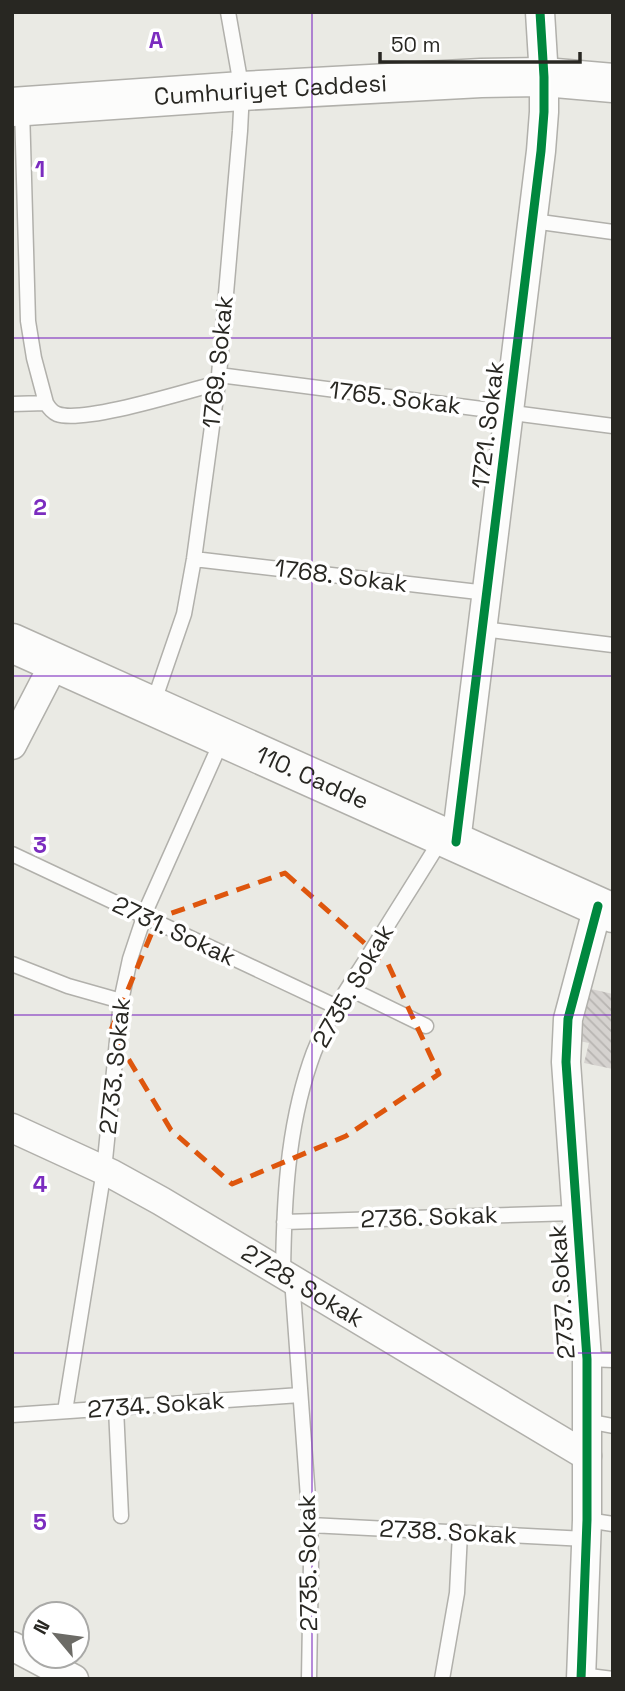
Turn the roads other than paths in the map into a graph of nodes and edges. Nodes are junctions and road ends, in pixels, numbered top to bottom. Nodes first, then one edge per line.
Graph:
1 (228, 12) edge
2 (540, 12) edge
3 (544, 77) junction
4 (613, 83) edge
5 (242, 91) junction
6 (17, 107) edge
7 (533, 221) junction
8 (613, 232) edge
9 (218, 379) junction
10 (46, 403) junction
11 (12, 404) edge
12 (509, 412) junction
13 (613, 426) edge
14 (194, 559) junction
15 (487, 593) junction
16 (482, 629) junction
17 (12, 643) edge
18 (613, 645) edge
19 (55, 662) junction
20 (152, 706) junction
21 (223, 737) junction
22 (12, 746) edge
23 (450, 839) junction
24 (12, 854) edge
25 (605, 909) edge
26 (144, 916) junction
27 (12, 964) edge
28 (348, 988) junction
29 (121, 1001) junction
30 (337, 1007) junction
31 (426, 1026) dead end
32 (12, 1128) edge
33 (104, 1170) junction
34 (575, 1213) junction
35 (284, 1222) junction
36 (287, 1276) junction
37 (600, 1360) edge
38 (300, 1395) junction
39 (117, 1408) junction
40 (65, 1411) junction
41 (12, 1415) edge
42 (600, 1424) edge
43 (587, 1456) junction
44 (121, 1516) dead end
45 (310, 1525) junction
46 (595, 1528) edge
47 (460, 1532) junction
48 (581, 1677) edge
49 (309, 1679) edge
50 (442, 1679) edge
51 (613, 1679) edge

1 - 5 lane, 1769. Sokak
2 - 3 street, 1721. Sokak
3 - 4 street, Cumhuriyet Caddesi
3 - 5 street, Cumhuriyet Caddesi
3 - 7 street, 1721. Sokak
5 - 6 street, Cumhuriyet Caddesi
5 - 9 lane, 1769. Sokak
6 - 10 lane
7 - 8 lane
7 - 12 street, 1721. Sokak
9 - 10 lane
9 - 12 lane, 1765. Sokak
9 - 14 lane, 1769. Sokak
10 - 11 lane
12 - 13 lane, 1765. Sokak
12 - 15 street, 1721. Sokak
14 - 15 lane, 1768. Sokak
14 - 20 lane, 1769. Sokak
15 - 16 street, 1721. Sokak
16 - 18 lane
16 - 23 street, 1721. Sokak
17 - 19 street, 110. Cadde
19 - 20 street, 110. Cadde
19 - 22 street
20 - 21 street, 110. Cadde
21 - 23 street, 110. Cadde
21 - 26 lane, 2733. Sokak
23 - 25 street, 110. Cadde
23 - 28 lane, 2735. Sokak
24 - 26 lane, 2731. Sokak
25 - 34 street, 2737. Sokak
26 - 29 lane, 2733. Sokak
26 - 30 lane, 2731. Sokak
27 - 29 lane
28 - 30 lane, 2735. Sokak
28 - 31 lane
29 - 33 lane, 2733. Sokak
30 - 35 lane, 2735. Sokak
32 - 33 street, 2728. Sokak
33 - 36 street, 2728. Sokak
33 - 40 lane, 2733. Sokak
34 - 35 lane, 2736. Sokak
34 - 37 street, 2737. Sokak
35 - 36 lane, 2735. Sokak
36 - 38 lane, 2735. Sokak
36 - 43 street, 2728. Sokak
37 - 42 street, 2737. Sokak
38 - 39 lane, 2734. Sokak
38 - 45 lane, 2735. Sokak
39 - 40 lane, 2734. Sokak
39 - 44 lane
40 - 41 lane, 2734. Sokak
42 - 43 street, 2737. Sokak
43 - 46 street, 2737. Sokak
45 - 47 lane, 2738. Sokak
45 - 49 lane, 2735. Sokak
46 - 47 lane, 2738. Sokak
46 - 48 street, 2737. Sokak
47 - 50 lane
48 - 51 lane

